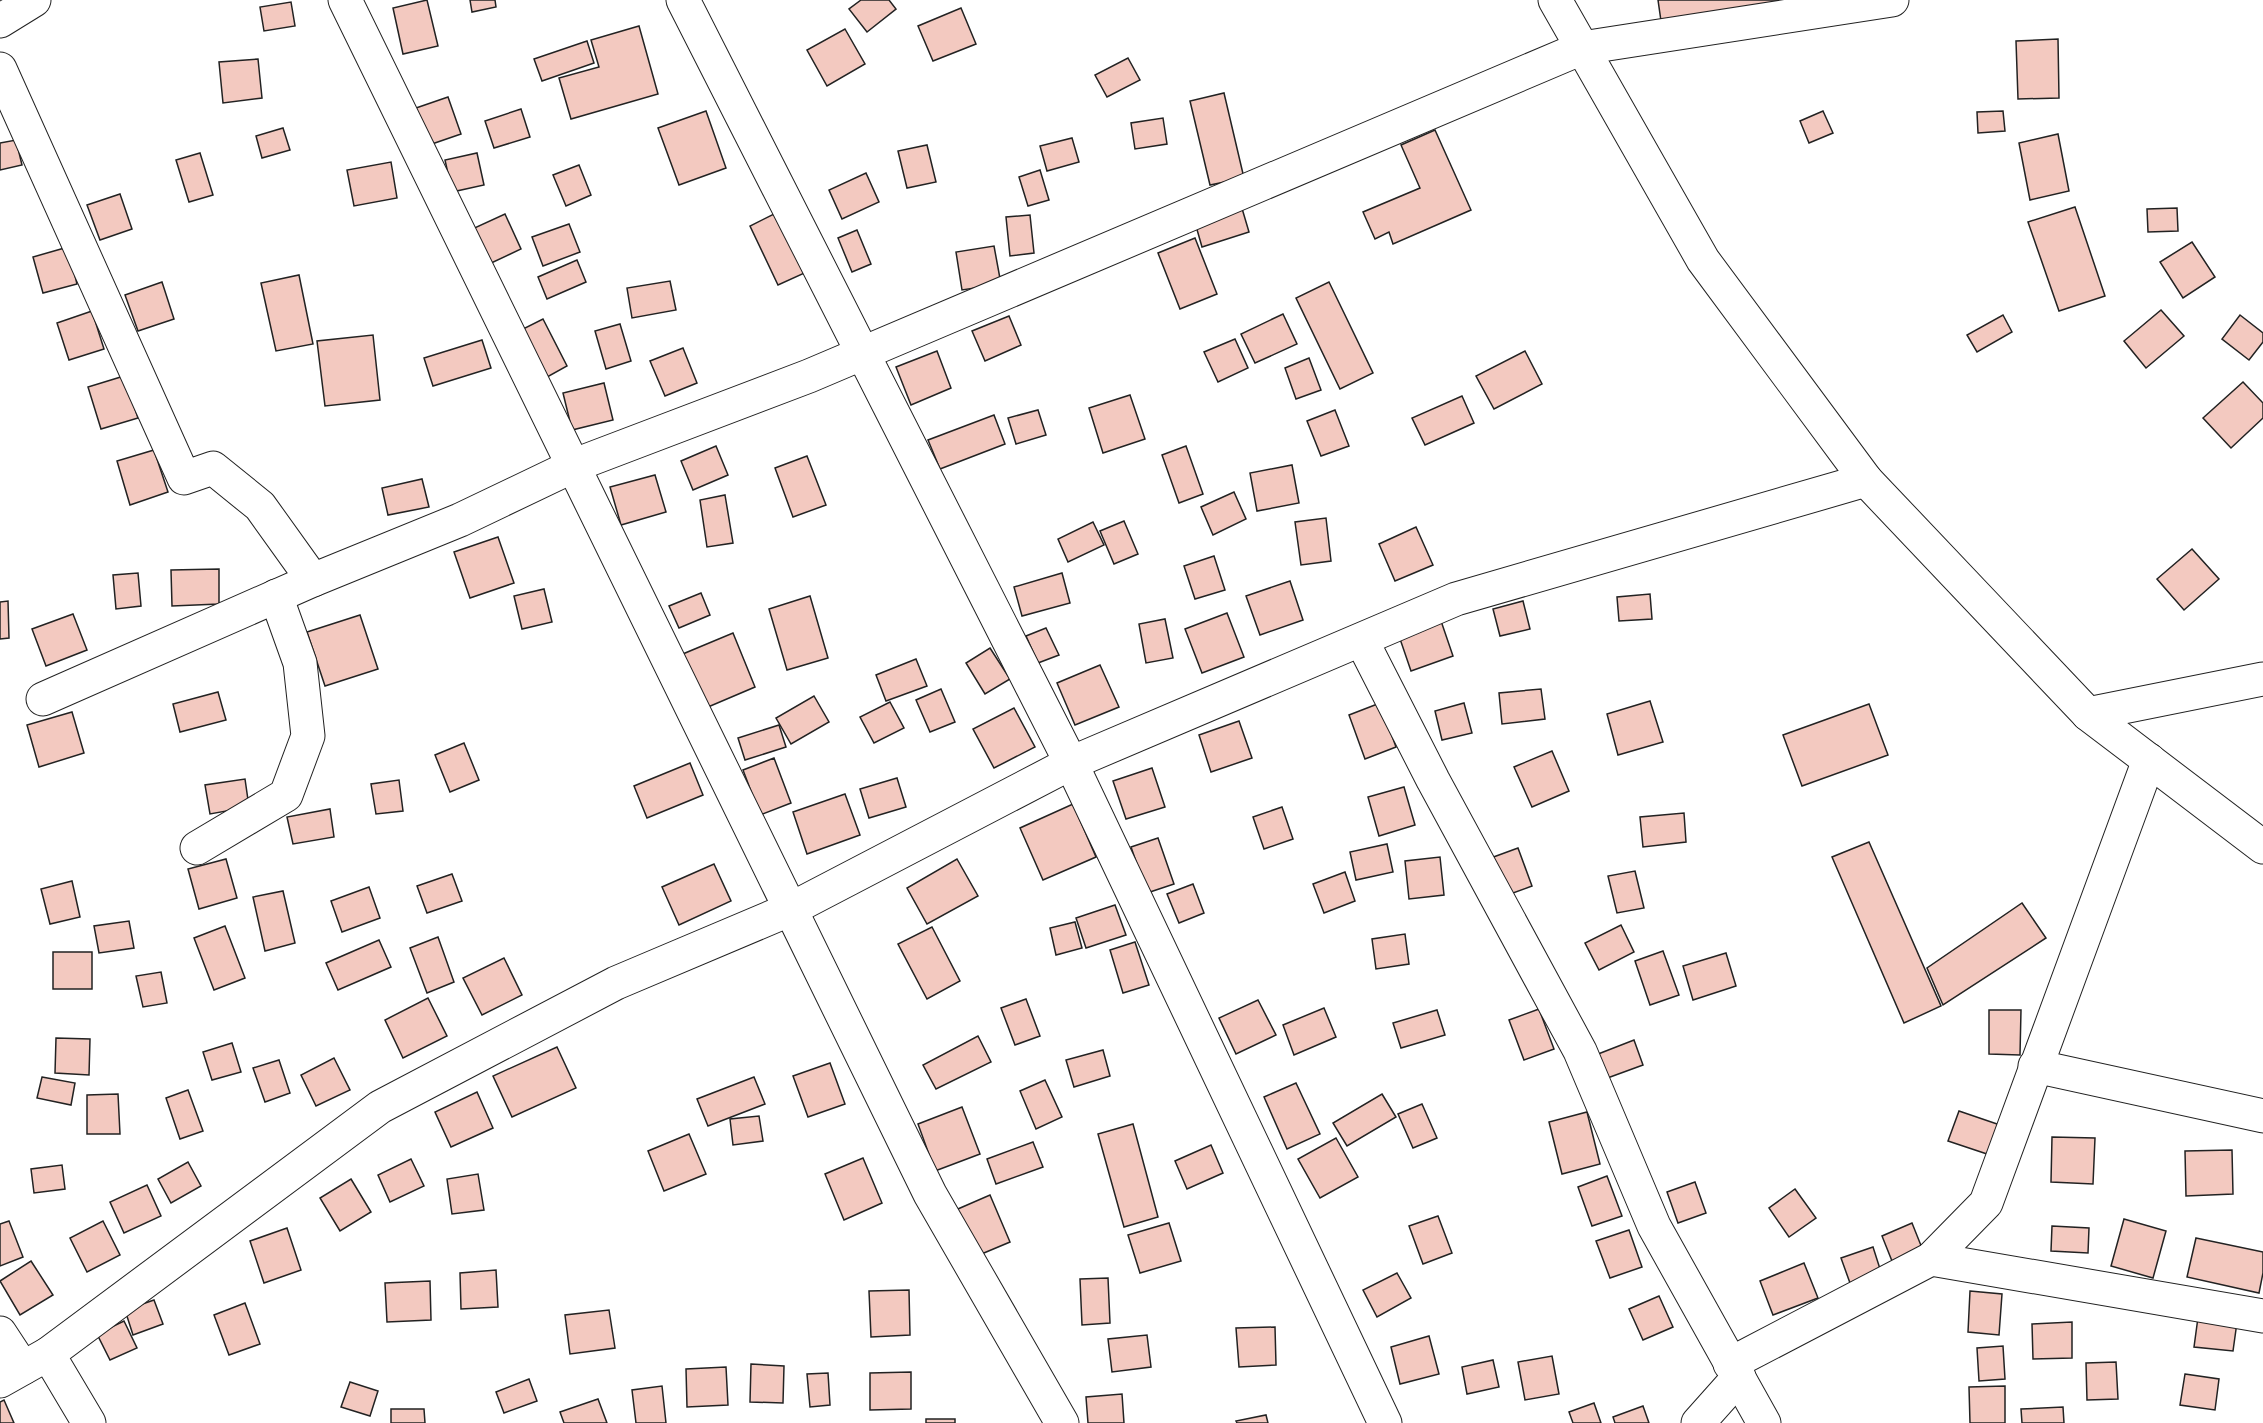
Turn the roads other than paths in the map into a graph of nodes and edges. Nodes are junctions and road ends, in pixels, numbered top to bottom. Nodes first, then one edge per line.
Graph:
1 (34, 0) edge
2 (345, 0) edge
3 (683, 0) edge
4 (1555, 0) edge
5 (1892, 0) edge
6 (0, 21) edge
7 (1582, 48) junction
8 (0, 69) edge
9 (862, 352) junction
10 (575, 465) junction
11 (1866, 480) junction
12 (314, 580) junction
13 (276, 596) junction
14 (1362, 641) junction
15 (2263, 679) edge
16 (44, 699) dead end
17 (2088, 714) junction
18 (2149, 760) junction
19 (1071, 763) junction
20 (2263, 847) edge
21 (197, 848) dead end
22 (791, 909) junction
23 (2035, 1066) junction
24 (2263, 1116) edge
25 (1931, 1259) junction
26 (2263, 1316) edge
27 (0, 1333) edge
28 (23, 1367) edge
29 (1734, 1371) junction
30 (89, 1423) edge
31 (1062, 1423) edge
32 (1385, 1423) edge
33 (1698, 1423) edge
34 (1764, 1423) edge

1 - 6 street
2 - 10 street
3 - 9 street
4 - 7 street
5 - 7 street
7 - 9 street
7 - 11 street
8 - 12 street
9 - 10 street
9 - 19 street
10 - 12 street
10 - 22 street
11 - 14 street
11 - 17 street
12 - 13 street
13 - 16 street
13 - 21 street
14 - 19 street
14 - 29 street
15 - 17 street
17 - 18 street
18 - 20 street
18 - 23 street
19 - 22 street
19 - 32 street
22 - 28 street
22 - 31 street
23 - 24 street
23 - 25 street
25 - 26 street
25 - 29 street
27 - 28 street
28 - 30 street
29 - 33 street
29 - 34 street

